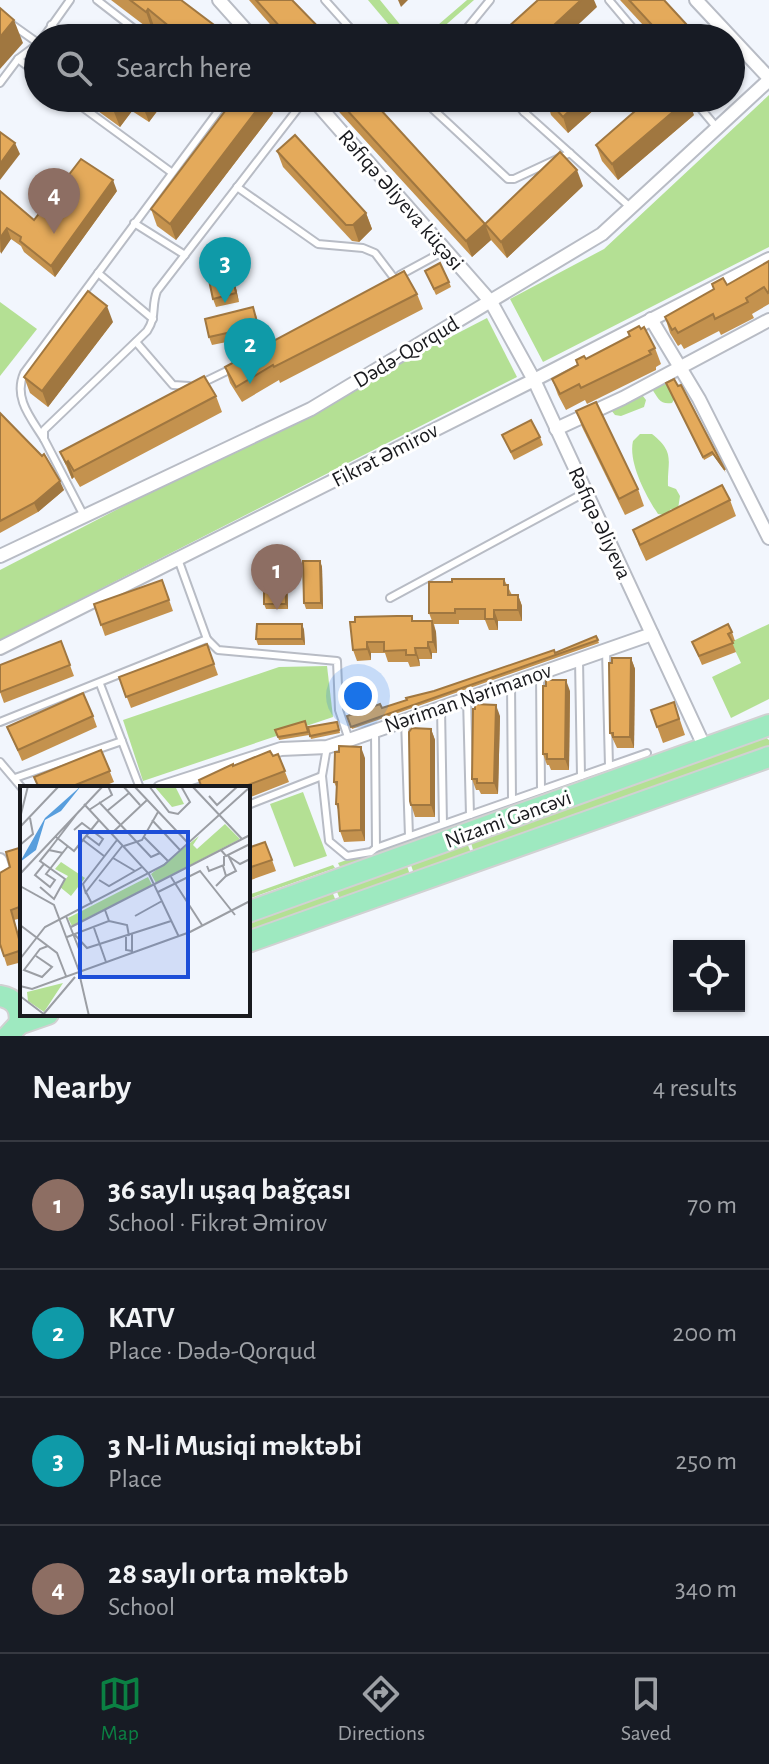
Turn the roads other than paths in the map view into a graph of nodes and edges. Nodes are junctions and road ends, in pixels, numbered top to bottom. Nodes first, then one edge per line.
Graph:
1 (70, 0) edge
2 (97, 0) edge
3 (325, 0) edge
4 (490, 0) edge
5 (609, 0) edge
6 (696, 0) edge
7 (227, 3) edge
8 (0, 16) edge
9 (628, 23) edge
10 (52, 24) edge
11 (128, 24) edge
12 (243, 24) edge
13 (346, 24) edge
14 (471, 24) edge
15 (718, 24) edge
16 (24, 34) edge
17 (745, 53) edge
18 (24, 54) edge
19 (18, 59) junction
20 (24, 64) edge
21 (769, 79) edge
22 (0, 83) edge
23 (745, 102) edge
24 (89, 112) edge
25 (217, 112) edge
26 (300, 112) edge
27 (324, 112) edge
28 (436, 112) edge
29 (524, 112) edge
30 (704, 112) edge
31 (734, 112) edge
32 (717, 128) junction
33 (570, 153) junction
34 (171, 172) junction
35 (237, 187) junction
36 (630, 207) junction
37 (134, 223) junction
38 (446, 250) junction
39 (185, 255) junction
40 (769, 259) edge
41 (98, 273) junction
42 (394, 278) junction
43 (381, 286) edge
44 (491, 302) junction
45 (651, 319) junction
46 (155, 320) junction
47 (769, 320) edge
48 (136, 342) junction
49 (245, 361) edge
50 (679, 366) junction
51 (534, 380) junction
52 (556, 429) junction
53 (44, 439) junction
54 (586, 492) junction
55 (84, 516) junction
56 (769, 538) edge
57 (0, 556) edge
58 (178, 559) junction
59 (390, 598) dead end
60 (652, 634) junction
61 (207, 639) junction
62 (0, 648) edge
63 (606, 650) junction
64 (579, 659) junction
65 (540, 673) junction
66 (511, 683) junction
67 (100, 684) junction
68 (467, 698) junction
69 (441, 707) junction
70 (405, 720) junction
71 (0, 722) edge
72 (769, 725) edge
73 (375, 730) junction
74 (349, 740) junction
75 (122, 741) junction
76 (327, 747) junction
77 (705, 748) junction
78 (647, 753) dead end
79 (769, 757) edge
80 (0, 762) edge
81 (609, 766) junction
82 (322, 776) junction
83 (581, 776) junction
84 (15, 778) junction
85 (191, 783) edge
86 (21, 786) edge
87 (139, 786) edge
88 (541, 790) junction
89 (512, 800) junction
90 (250, 804) edge
91 (470, 815) junction
92 (443, 824) junction
93 (409, 836) junction
94 (376, 848) junction
95 (0, 860) edge
96 (5, 875) edge
97 (250, 911) edge
98 (250, 941) edge
99 (11, 996) edge
100 (44, 1016) edge
101 (14, 1030) edge

1 - 10 lane
2 - 11 lane
3 - 13 lane
4 - 14 lane
5 - 9 lane
6 - 15 street
7 - 12 street
8 - 16 lane
17 - 21 street
18 - 19 lane
19 - 20 lane
19 - 22 lane
21 - 23 street, Dədə-Qorqud
24 - 34 lane
25 - 34 lane
26 - 35 lane
27 - 38 street, Rəfiqə Əliyeva küçəsi
28 - 33 lane
29 - 33 lane
30 - 32 lane
31 - 32 street, Dədə-Qorqud
32 - 36 street, Dədə-Qorqud
33 - 36 lane
34 - 37 lane
35 - 39 lane
35 - 42 lane
36 - 44 street, Dədə-Qorqud
37 - 39 lane
37 - 41 lane
38 - 42 lane
38 - 44 street, Rəfiqə Əliyeva küçəsi
39 - 46 lane
40 - 45 street, Fikrət Əmirov
41 - 46 lane
41 - 53 lane
42 - 43 lane
44 - 51 street, Rəfiqə Əliyeva
44 - 55 street, Dədə-Qorqud
45 - 50 street
45 - 51 street, Fikrət Əmirov
46 - 48 lane
47 - 50 street
48 - 49 lane
48 - 53 lane
50 - 52 street
50 - 56 street
51 - 52 street, Rəfiqə Əliyeva
51 - 58 street, Fikrət Əmirov
52 - 54 street, Rəfiqə Əliyeva
53 - 55 lane
54 - 59 lane
54 - 60 street, Rəfiqə Əliyeva
55 - 57 street, Dədə-Qorqud
58 - 61 lane
58 - 62 street, Fikrət Əmirov
60 - 63 street, Nəriman Nərimanov
60 - 77 street, Rəfiqə Əliyeva
61 - 67 lane
61 - 74 lane
63 - 64 street, Nəriman Nərimanov
63 - 81 lane
64 - 65 street, Nəriman Nərimanov
64 - 83 lane
65 - 66 street, Nəriman Nərimanov
65 - 88 lane
66 - 68 street, Nəriman Nərimanov
66 - 89 lane
67 - 71 lane
67 - 75 lane
68 - 69 street, Nəriman Nərimanov
68 - 91 lane
69 - 70 street, Nəriman Nərimanov
69 - 92 lane
70 - 73 street, Nəriman Nərimanov
70 - 93 lane
72 - 77 main road, Nizami Gəncəvi
73 - 74 street, Nəriman Nərimanov
73 - 94 lane
74 - 76 street, Nəriman Nərimanov
75 - 84 lane
75 - 87 lane
76 - 82 lane
76 - 85 street, Nəriman Nərimanov
77 - 97 main road, Nizami Gəncəvi
78 - 81 lane
79 - 98 main road, Nizami Gəncəvi
80 - 84 lane
81 - 83 lane
82 - 90 lane
82 - 94 lane
83 - 88 lane
84 - 86 lane
88 - 89 lane
89 - 91 lane
91 - 92 lane
92 - 93 lane
93 - 94 lane
95 - 96 street
99 - 101 main road
100 - 101 main road

